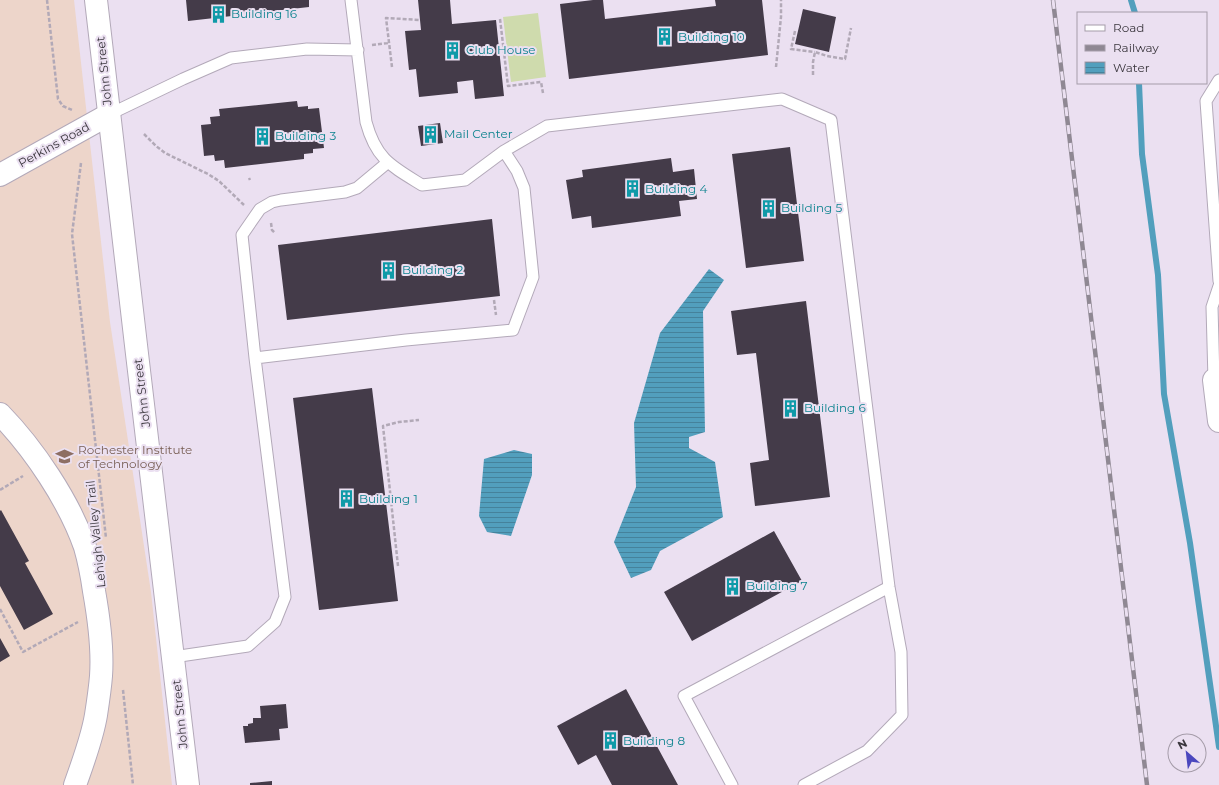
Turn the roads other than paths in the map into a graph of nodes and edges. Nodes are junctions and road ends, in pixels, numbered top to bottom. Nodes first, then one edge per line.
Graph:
1 (96, 0) edge
2 (351, 0) edge
3 (358, 50) junction
4 (1219, 80) edge
5 (108, 116) junction
6 (504, 151) junction
7 (387, 163) junction
8 (0, 175) edge
9 (1219, 281) edge
10 (1219, 286) edge
11 (255, 358) junction
12 (1214, 380) joint
13 (0, 414) edge
14 (1219, 421) edge
15 (889, 587) junction
16 (173, 656) junction
17 (75, 785) edge
18 (188, 785) edge
19 (732, 785) edge
20 (804, 785) edge

1 - 5 street, John Street
2 - 3 lane
3 - 5 lane
3 - 7 lane
4 - 9 lane
5 - 8 street, Perkins Road
5 - 16 street, John Street
6 - 7 lane
6 - 11 lane
6 - 15 lane
7 - 11 lane
10 - 12 lane
11 - 16 lane
12 - 14 street
13 - 17 street
15 - 19 lane
15 - 20 lane
16 - 18 street, John Street

